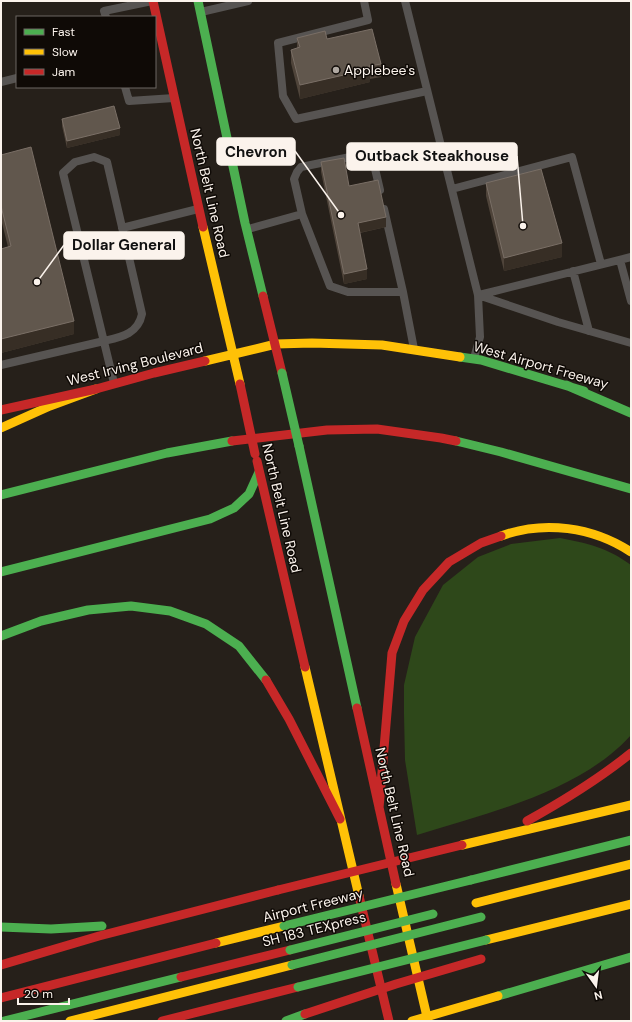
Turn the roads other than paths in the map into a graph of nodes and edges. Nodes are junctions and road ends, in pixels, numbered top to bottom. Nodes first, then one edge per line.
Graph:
1 (153, 1) edge
2 (198, 1) edge
3 (248, 1) edge
4 (364, 1) edge
5 (405, 1) edge
6 (201, 12) junction
7 (106, 16) edge
8 (16, 78) edge
9 (1, 82) edge
10 (125, 88) edge
11 (427, 90) junction
12 (174, 98) junction
13 (452, 189) junction
14 (199, 209) junction
15 (302, 214) junction
16 (122, 228) junction
17 (247, 229) junction
18 (631, 257) edge
19 (620, 260) junction
20 (601, 264) junction
21 (573, 271) junction
22 (403, 292) junction
23 (478, 295) junction
24 (631, 301) edge
25 (589, 331) junction
26 (104, 341) junction
27 (631, 343) edge
28 (276, 344) junction
29 (414, 350) junction
30 (233, 355) junction
31 (474, 359) junction
32 (1, 365) edge
33 (114, 384) junction
34 (566, 385) junction
35 (96, 389) junction
36 (631, 405) edge
37 (1, 410) edge
38 (631, 413) edge
39 (1, 428) edge
40 (259, 472) junction
41 (631, 489) edge
42 (1, 495) edge
43 (631, 552) edge
44 (1, 572) edge
45 (1, 636) edge
46 (631, 753) edge
47 (631, 805) edge
48 (379, 808) junction
49 (340, 819) junction
50 (493, 837) junction
51 (631, 840) edge
52 (631, 864) edge
53 (473, 904) dead end
54 (631, 904) edge
55 (606, 910) junction
56 (439, 912) dead end
57 (173, 916) junction
58 (485, 916) dead end
59 (1, 928) edge
60 (541, 936) dead end
61 (490, 955) dead end
62 (631, 957) edge
63 (1, 965) edge
64 (624, 970) dead end
65 (575, 974) junction
66 (1, 998) edge
67 (4, 1021) edge
68 (70, 1021) edge
69 (162, 1021) edge
70 (286, 1021) edge
71 (389, 1021) edge
72 (412, 1021) edge
73 (428, 1021) edge

1 - 7 lane
1 - 12 main road, North Belt Line Road
2 - 6 main road, North Belt Line Road
3 - 6 lane
4 - 11 lane
5 - 11 lane
6 - 17 main road, North Belt Line Road
8 - 9 lane
10 - 12 lane
11 - 13 lane
12 - 14 main road, North Belt Line Road
13 - 20 lane
13 - 23 lane
14 - 16 lane
14 - 30 main road, North Belt Line Road
15 - 17 lane
15 - 22 lane
15 - 22 lane
16 - 26 lane
16 - 26 lane
17 - 28 main road, North Belt Line Road
18 - 19 lane
19 - 20 lane
19 - 24 lane
20 - 21 lane
21 - 23 lane
21 - 25 lane
22 - 29 lane
23 - 25 lane
23 - 31 lane
25 - 27 lane
26 - 32 lane
26 - 33 lane
28 - 29 main road, West Airport Freeway
28 - 30 main road, West Irving Boulevard
28 - 48 main road, North Belt Line Road, bridge
29 - 31 main road, West Airport Freeway
30 - 33 main road, West Irving Boulevard
30 - 40 main road, North Belt Line Road, bridge
31 - 34 main road, West Airport Freeway
33 - 35 main road, West Irving Boulevard
34 - 36 main road, West Airport Freeway
34 - 38 main road
35 - 37 main road, West Irving Boulevard
35 - 39 main road
40 - 44 main road
40 - 49 main road, North Belt Line Road
41 - 42 main road
43 - 48 main road
45 - 49 main road
46 - 50 main road
47 - 50 main road
48 - 73 main road, North Belt Line Road
49 - 71 main road, North Belt Line Road
50 - 57 main road, bridge
51 - 66 main road, Airport Freeway, bridge
52 - 53 main road
54 - 55 main road
55 - 60 main road
55 - 69 main road, bridge
56 - 67 main road, SH 183 TEXpress, bridge
57 - 59 main road
57 - 63 main road
58 - 68 main road, bridge
61 - 70 main road, bridge
62 - 65 main road
64 - 65 main road
65 - 72 main road, bridge

